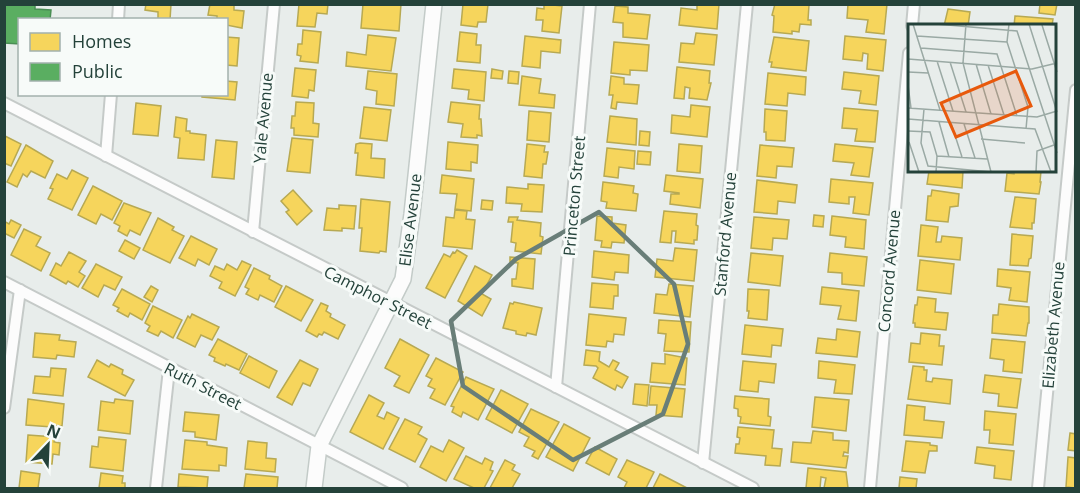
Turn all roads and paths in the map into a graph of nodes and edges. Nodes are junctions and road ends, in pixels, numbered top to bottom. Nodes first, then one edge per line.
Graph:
1 (274, 4) edge
2 (434, 4) edge
3 (590, 4) edge
4 (747, 4) edge
5 (914, 4) edge
6 (912, 24) edge
7 (908, 64) edge
8 (1076, 90) edge
9 (111, 96) edge
10 (4, 104) edge
11 (106, 156) junction
12 (253, 232) junction
13 (4, 282) edge
14 (20, 290) junction
15 (390, 302) junction
16 (170, 369) junction
17 (556, 387) junction
18 (4, 408) edge
19 (320, 446) junction
20 (703, 463) junction
21 (156, 489) edge
22 (314, 489) edge
23 (402, 489) edge
24 (753, 489) edge
25 (870, 489) edge
26 (1038, 489) edge

1 - 12 street, Yale Avenue
2 - 15 street, Elise Avenue
3 - 17 street, Princeton Street
4 - 20 street, Stanford Avenue
5 - 6 street
7 - 25 street, Concord Avenue
8 - 26 street, Elizabeth Avenue
9 - 11 street
10 - 11 street, Camphor Street
11 - 12 street, Camphor Street
12 - 15 street, Camphor Street
13 - 14 street, Ruth Street
14 - 16 street, Ruth Street
14 - 18 street
15 - 17 street, Camphor Street
15 - 19 street, Elise Avenue
16 - 19 street, Ruth Street
16 - 21 street
17 - 20 street, Camphor Street
19 - 22 street, Elise Avenue
19 - 23 street, Ruth Street
20 - 24 street, Camphor Street

